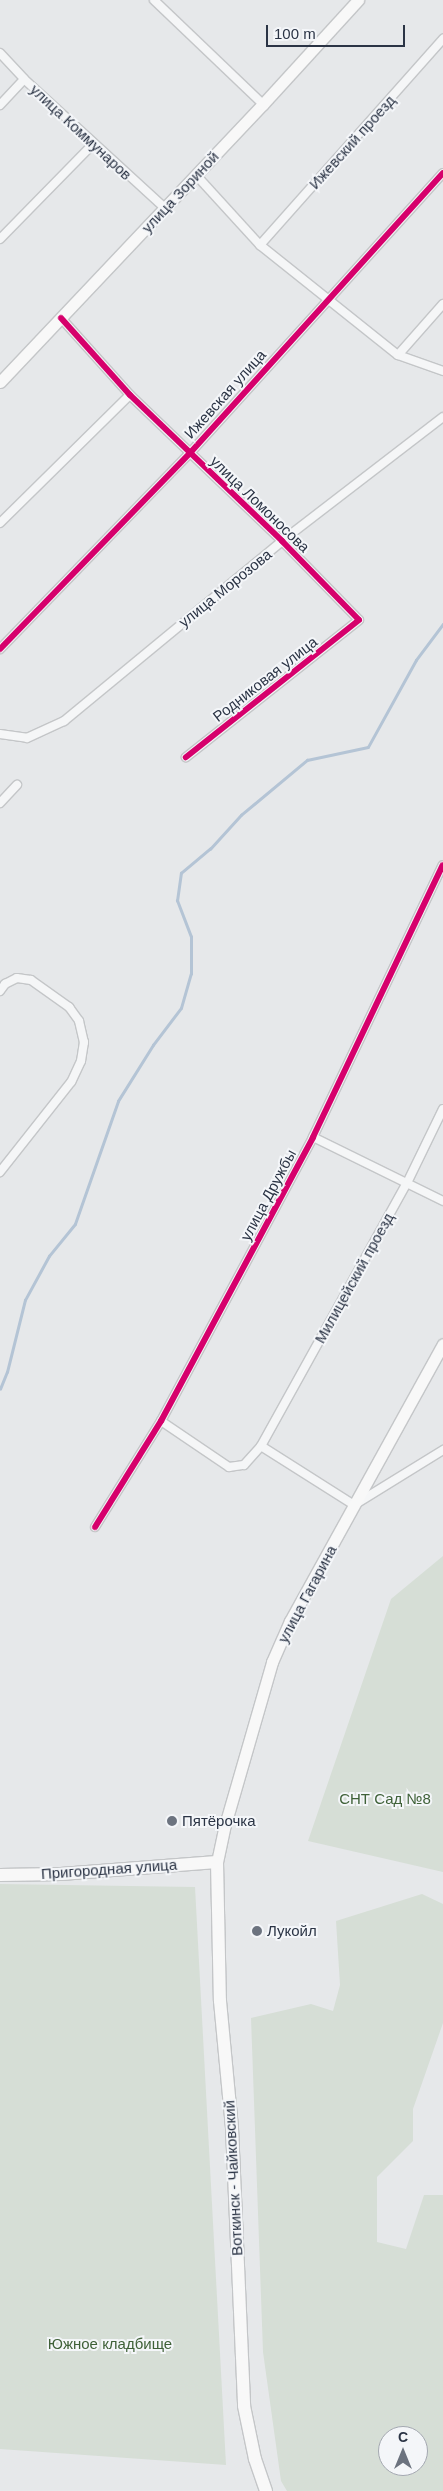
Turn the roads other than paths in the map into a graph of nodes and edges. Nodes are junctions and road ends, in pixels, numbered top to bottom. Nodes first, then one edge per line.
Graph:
1 (154, 0) edge
2 (358, 0) edge
3 (443, 39) edge
4 (0, 53) edge
5 (24, 79) junction
6 (263, 104) junction
7 (0, 105) edge
8 (93, 144) junction
9 (443, 173) edge
10 (196, 175) junction
11 (164, 208) junction
12 (0, 239) edge
13 (260, 245) junction
14 (328, 299) junction
15 (443, 304) edge
16 (61, 318) junction
17 (398, 355) junction
18 (443, 371) edge
19 (0, 382) edge
20 (130, 395) junction
21 (443, 417) edge
22 (190, 453) junction
23 (0, 523) edge
24 (282, 541) junction
25 (359, 620) joint
26 (0, 649) edge
27 (0, 734) edge
28 (186, 757) dead end
29 (17, 785) dead end
30 (0, 803) edge
31 (443, 865) edge
32 (2, 988) edge
33 (443, 1109) edge
34 (313, 1137) junction
35 (0, 1172) edge
36 (407, 1184) junction
37 (443, 1201) edge
38 (443, 1344) edge
39 (161, 1421) junction
40 (261, 1446) junction
41 (443, 1450) edge
42 (354, 1505) junction
43 (95, 1527) dead end
44 (217, 1862) junction
45 (0, 1875) edge
46 (266, 2491) edge

1 - 6 street
2 - 6 main road, улица Зориной
3 - 13 street, Ижевский проезд
4 - 5 street, улица Коммунаров
5 - 7 street
5 - 8 street, улица Коммунаров
6 - 10 main road, улица Зориной
8 - 11 street, улица Коммунаров
8 - 12 street
9 - 14 street, Ижевская улица
10 - 11 main road, улица Зориной
10 - 13 street
11 - 16 main road, улица Зориной
13 - 14 street
14 - 17 street
14 - 22 street, Ижевская улица
15 - 17 street
16 - 19 main road, улица Зориной
16 - 20 street, улица Ломоносова
17 - 18 street
20 - 22 street, улица Ломоносова
20 - 23 street
21 - 24 street, улица Морозова
22 - 24 street, улица Ломоносова
22 - 26 street, Ижевская улица
24 - 25 street, улица Ломоносова
24 - 27 street, улица Морозова
25 - 28 street, Родниковая улица
29 - 30 street
31 - 34 street, улица Дружбы
32 - 35 street
33 - 36 street, Милицейский проезд
34 - 36 street
34 - 39 street, улица Дружбы
36 - 37 street
36 - 40 street, Милицейский проезд
38 - 42 main road, улица Гагарина
39 - 40 street, Милицейский проезд
39 - 43 street, улица Дружбы
40 - 42 street
41 - 42 street
42 - 44 main road, улица Гагарина
44 - 45 main road, Пригородная улица
44 - 46 main road, Воткинск - Чайковский

